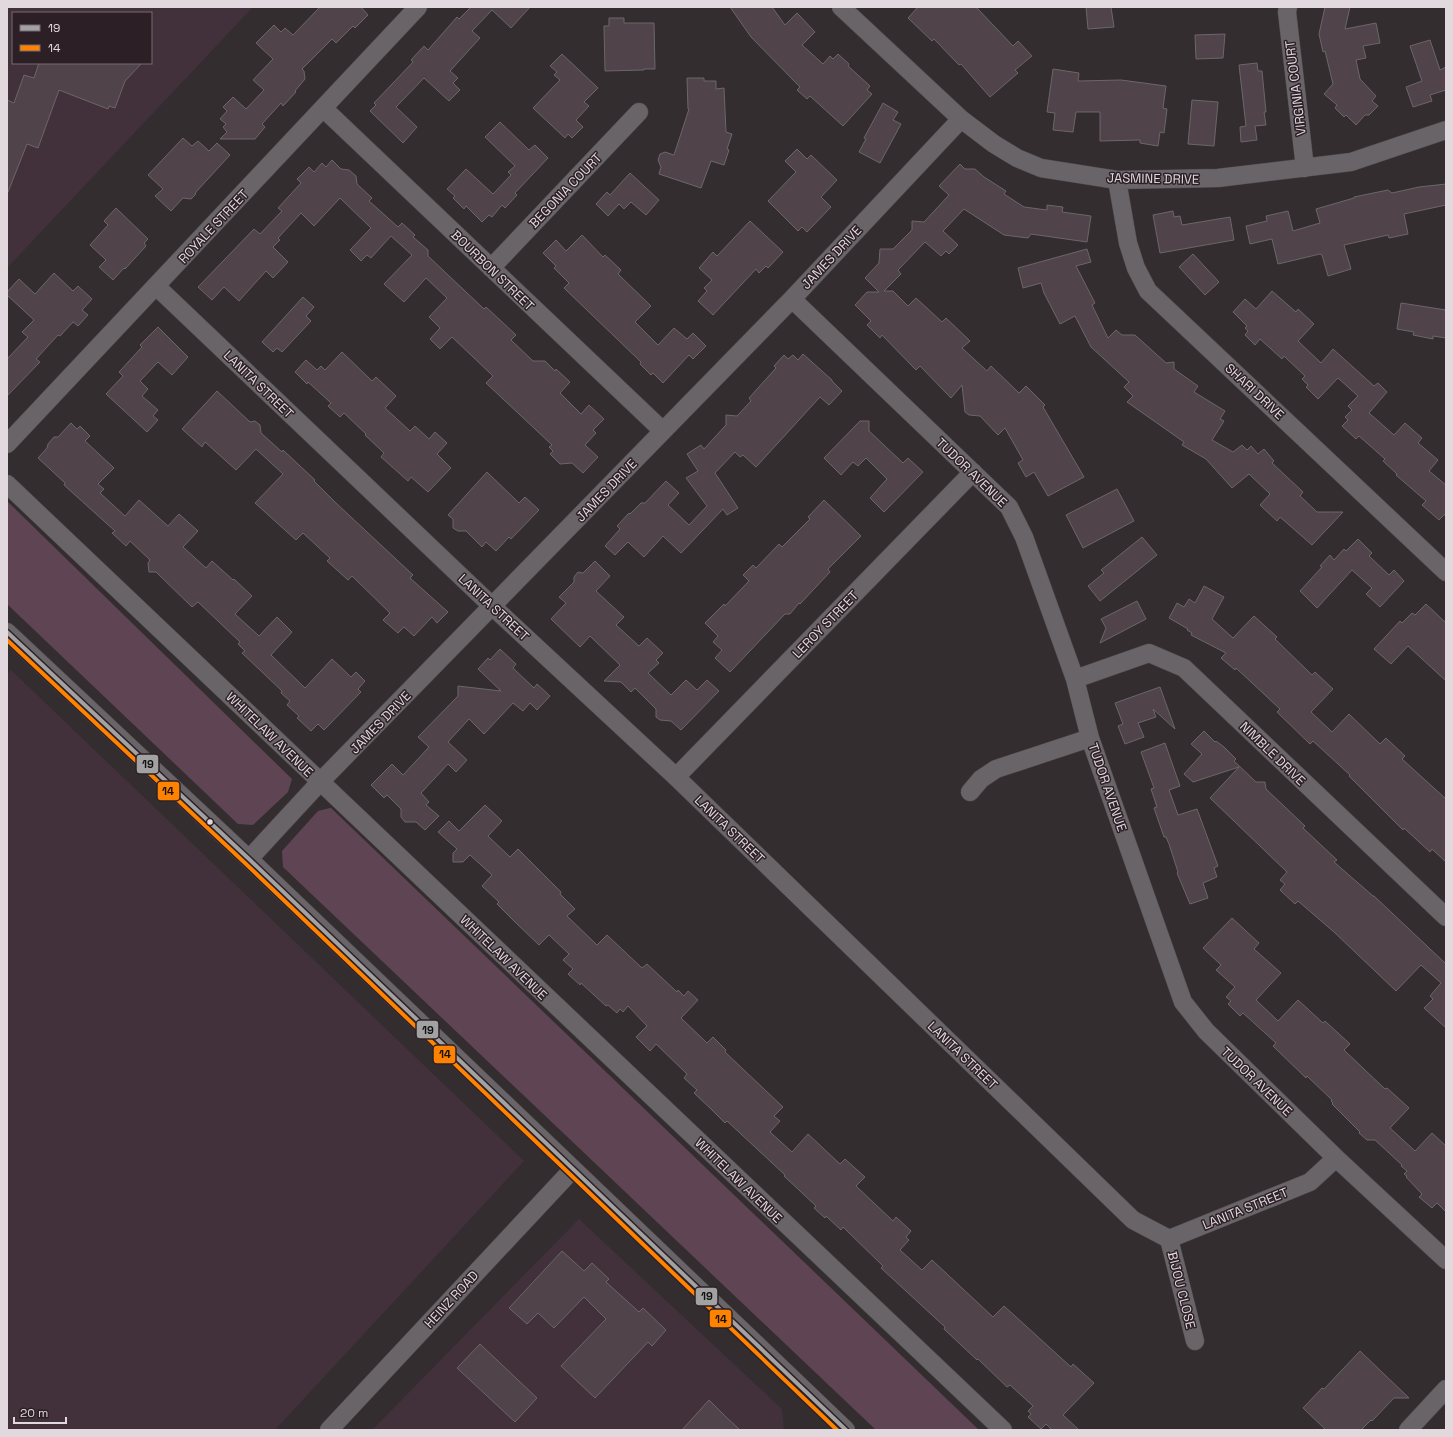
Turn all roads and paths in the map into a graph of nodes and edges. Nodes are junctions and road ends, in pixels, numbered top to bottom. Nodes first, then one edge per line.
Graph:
1 (418, 7) edge
2 (841, 7) edge
3 (1288, 7) edge
4 (323, 108) junction
5 (639, 112) dead end
6 (961, 119) junction
7 (1446, 130) edge
8 (1305, 168) junction
9 (1117, 180) junction
10 (491, 268) junction
11 (156, 286) junction
12 (792, 299) junction
13 (663, 431) junction
14 (7, 444) edge
15 (973, 472) junction
16 (7, 484) edge
17 (1446, 572) edge
18 (492, 606) junction
19 (7, 632) edge
20 (1075, 678) junction
21 (1090, 738) junction
22 (676, 777) junction
23 (320, 782) junction
24 (970, 792) dead end
25 (249, 859) junction
26 (1446, 917) edge
27 (1336, 1158) junction
28 (573, 1169) junction
29 (1169, 1239) junction
30 (1446, 1260) edge
31 (1195, 1341) dead end
32 (1446, 1389) edge
33 (834, 1426) edge
34 (329, 1430) edge
35 (1003, 1430) edge
36 (1408, 1430) edge

1 - 4 street, ROYALE STREET
2 - 6 street, JASMINE DRIVE
3 - 8 street, VIRGINIA COURT
4 - 10 street, BOURBON STREET
4 - 11 street, ROYALE STREET
5 - 10 street, BEGONIA COURT
6 - 9 street, JASMINE DRIVE
6 - 12 street, JAMES DRIVE
7 - 8 street, JASMINE DRIVE
8 - 9 street, JASMINE DRIVE
9 - 17 street, SHARI DRIVE
10 - 13 street, BOURBON STREET
11 - 14 street, ROYALE STREET
11 - 18 street, LANITA STREET
12 - 13 street, JAMES DRIVE
12 - 15 street, TUDOR AVENUE
13 - 18 street, JAMES DRIVE
15 - 20 street, TUDOR AVENUE
15 - 22 street, LEROY STREET
16 - 23 street, WHITELAW AVENUE
18 - 22 street, LANITA STREET
18 - 23 street, JAMES DRIVE
19 - 25 street
20 - 21 street, TUDOR AVENUE
20 - 26 street, NIMBLE DRIVE
21 - 24 street
21 - 27 street, TUDOR AVENUE
22 - 29 street, LANITA STREET
23 - 25 street, JAMES DRIVE
23 - 35 street, WHITELAW AVENUE
25 - 28 street
27 - 29 street, LANITA STREET
27 - 30 street, TUDOR AVENUE
28 - 33 street
28 - 34 street, HEINZ ROAD
29 - 31 street, BIJOU CLOSE
32 - 36 street

